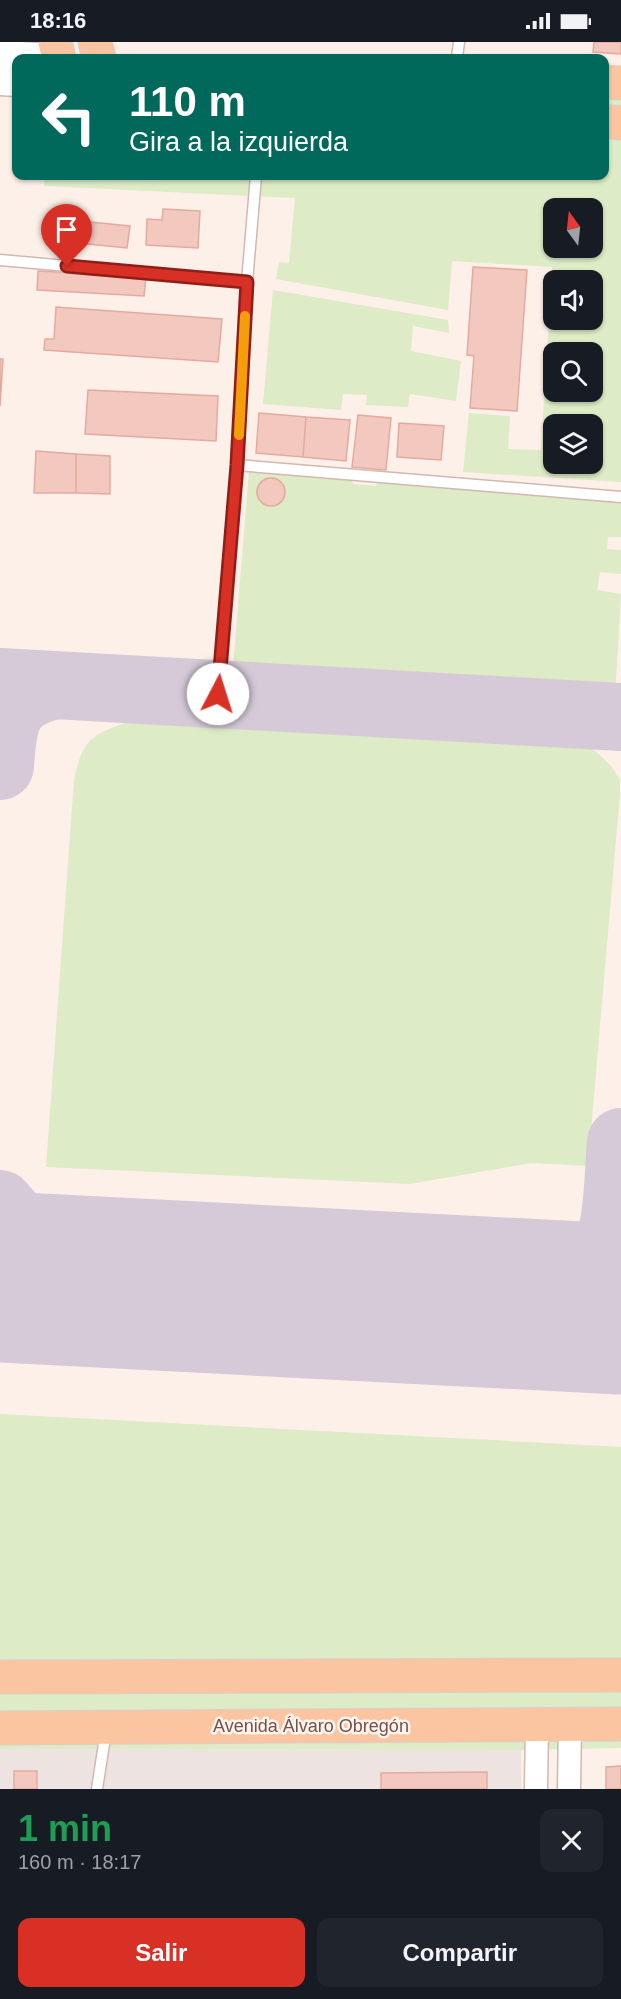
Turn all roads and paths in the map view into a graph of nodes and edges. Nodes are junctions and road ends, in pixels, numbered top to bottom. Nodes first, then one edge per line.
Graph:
1 (256, 180) edge
2 (0, 260) edge
3 (247, 282) junction
4 (237, 465) junction
5 (621, 497) edge
6 (218, 694) dead end
7 (621, 1675) edge
8 (0, 1677) edge
9 (570, 1724) junction
10 (621, 1724) edge
11 (537, 1725) junction
12 (0, 1728) edge
13 (106, 1728) junction
14 (96, 1789) edge
15 (536, 1789) edge
16 (569, 1789) edge

1 - 3 lane
2 - 3 lane
3 - 4 lane
4 - 5 lane
4 - 6 lane
7 - 8 main road
9 - 10 main road, Avenida Álvaro Obregón
9 - 11 main road, Avenida Álvaro Obregón
9 - 16 street
11 - 13 main road, Avenida Álvaro Obregón
11 - 15 street
12 - 13 main road, Avenida Álvaro Obregón
13 - 14 lane

